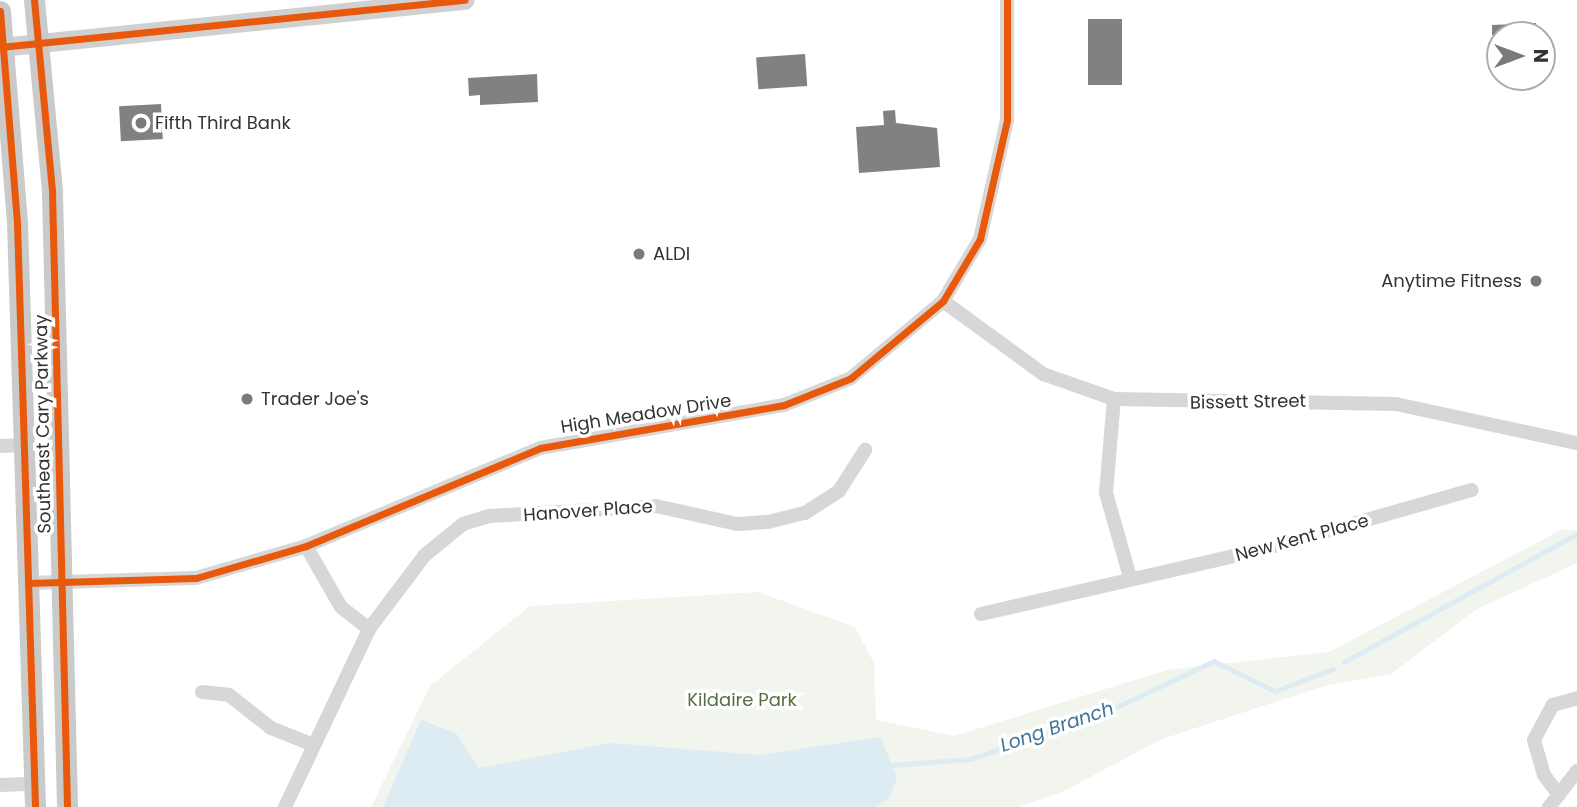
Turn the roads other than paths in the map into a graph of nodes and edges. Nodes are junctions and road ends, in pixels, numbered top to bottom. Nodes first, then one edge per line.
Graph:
1 (34, 0) edge
2 (465, 0) edge
3 (1007, 0) edge
4 (0, 11) edge
5 (40, 41) junction
6 (3, 46) edge
7 (943, 301) junction
8 (1114, 399) junction
9 (1577, 443) edge
10 (26, 445) junction
11 (0, 446) edge
12 (865, 450) dead end
13 (1472, 490) dead end
14 (306, 545) junction
15 (1130, 577) junction
16 (63, 581) junction
17 (29, 583) junction
18 (981, 614) dead end
19 (369, 629) junction
20 (202, 692) dead end
21 (1577, 698) edge
22 (311, 744) junction
23 (1577, 771) edge
24 (34, 784) junction
25 (0, 785) edge
26 (1559, 795) junction
27 (35, 807) edge
28 (67, 807) edge
29 (285, 807) edge
30 (1549, 807) edge

1 - 5 main road, Southeast Cary Parkway
2 - 5 main road
3 - 7 street, High Meadow Drive
4 - 6 main road, Southeast Cary Parkway
5 - 6 main road
5 - 16 main road, Southeast Cary Parkway
6 - 10 main road, Southeast Cary Parkway
7 - 8 street, Bissett Street
7 - 14 street, High Meadow Drive
8 - 9 street, Bissett Street
8 - 15 street
10 - 11 street
10 - 17 main road, Southeast Cary Parkway
12 - 19 street, Hanover Place
13 - 15 street, New Kent Place
14 - 16 street, High Meadow Drive
14 - 19 street
15 - 18 street, New Kent Place
16 - 17 street, High Meadow Drive
16 - 28 main road, Southeast Cary Parkway
17 - 24 main road, Southeast Cary Parkway
19 - 22 street, Hanover Place
20 - 22 street
21 - 26 street
22 - 29 street, Hanover Place
23 - 26 street
24 - 25 street
24 - 27 main road, Southeast Cary Parkway
26 - 30 street

